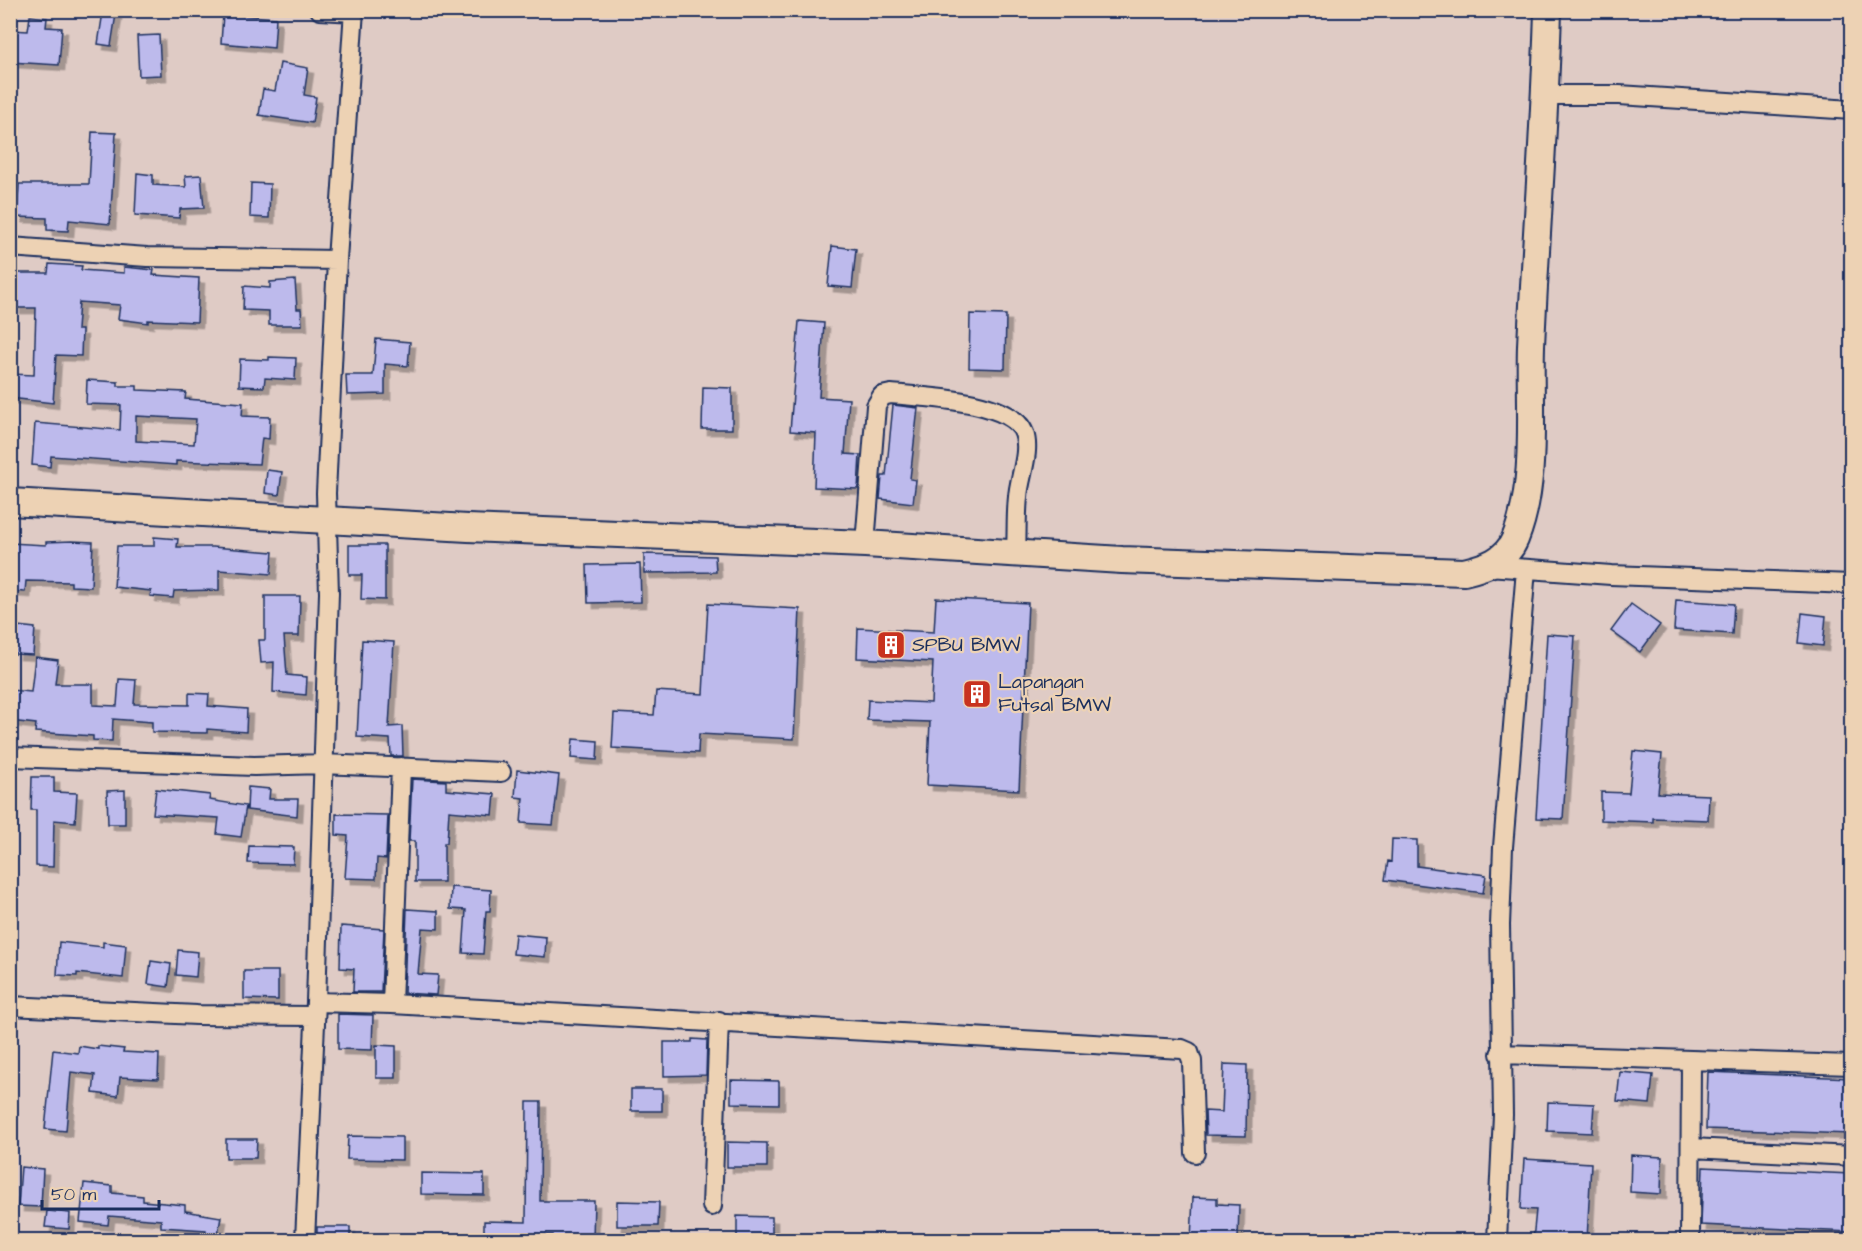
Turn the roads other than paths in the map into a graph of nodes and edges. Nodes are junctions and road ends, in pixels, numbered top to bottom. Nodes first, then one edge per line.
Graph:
1 (320, 10) edge
2 (1548, 10) edge
3 (354, 11) edge
4 (1546, 95) junction
5 (1851, 110) edge
6 (10, 247) edge
7 (337, 260) junction
8 (10, 502) edge
9 (327, 521) junction
10 (865, 544) junction
11 (1016, 553) junction
12 (1488, 566) junction
13 (1526, 569) junction
14 (1851, 584) edge
15 (10, 757) edge
16 (323, 764) junction
17 (401, 767) junction
18 (501, 772) dead end
19 (392, 1004) junction
20 (10, 1006) edge
21 (316, 1009) junction
22 (719, 1021) junction
23 (1500, 1054) junction
24 (1691, 1061) junction
25 (1851, 1065) edge
26 (1692, 1148) junction
27 (1195, 1153) dead end
28 (1851, 1156) edge
29 (712, 1206) dead end
30 (304, 1240) edge
31 (1497, 1240) edge
32 (1690, 1240) edge

1 - 3 street
2 - 4 highway
3 - 7 street
4 - 5 street
4 - 12 highway
6 - 7 street
7 - 9 street
8 - 9 highway
9 - 10 highway
9 - 16 street
10 - 11 highway
10 - 11 street
11 - 12 highway
12 - 13 street
13 - 14 street
13 - 23 street
15 - 16 street
16 - 17 street
16 - 21 street
17 - 18 street
17 - 19 street
19 - 21 street
19 - 22 street
20 - 21 street
21 - 30 street
22 - 27 street
22 - 29 street
23 - 24 street
23 - 31 street
24 - 25 street
24 - 26 street
26 - 28 street
26 - 32 street

